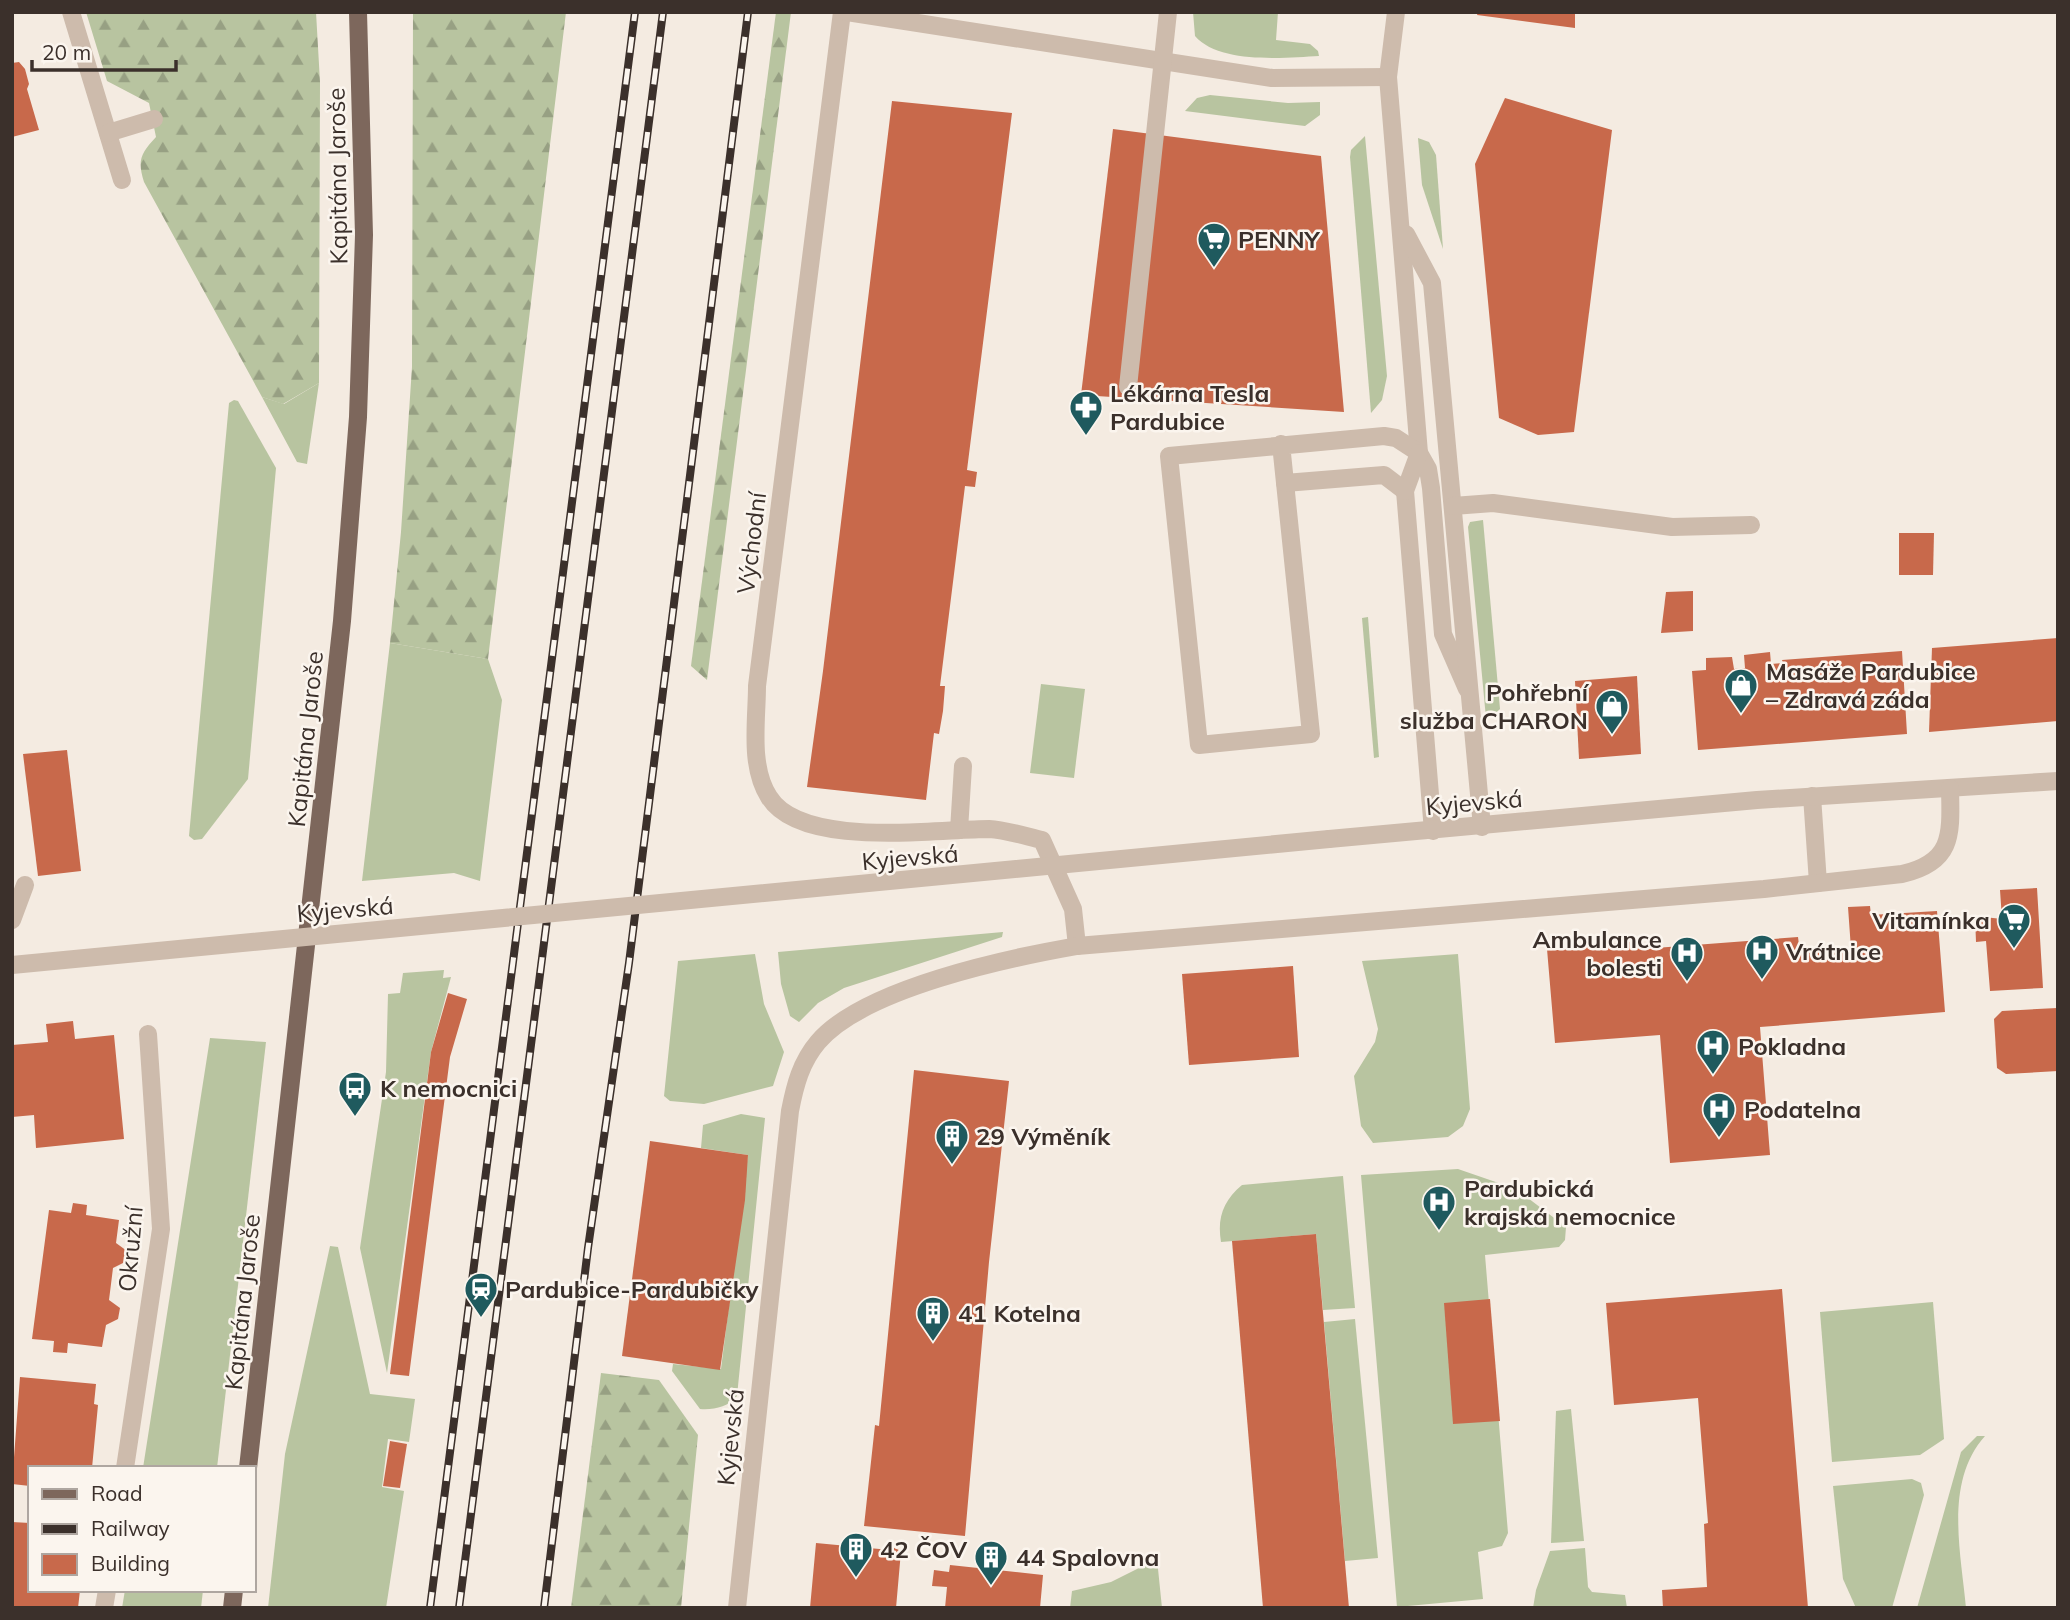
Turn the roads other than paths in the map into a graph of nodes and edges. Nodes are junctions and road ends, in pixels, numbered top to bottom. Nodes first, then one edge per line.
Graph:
1 (71, 12) edge
2 (358, 12) edge
3 (845, 12) edge
4 (1168, 12) edge
5 (1396, 12) edge
6 (1164, 60) junction
7 (1388, 77) junction
8 (154, 119) dead end
9 (108, 133) junction
10 (122, 180) dead end
11 (1402, 227) junction
12 (1128, 387) dead end
13 (1281, 444) junction
14 (1419, 453) junction
15 (1285, 483) junction
16 (1405, 491) junction
17 (1453, 506) junction
18 (1751, 525) dead end
19 (1467, 689) junction
20 (963, 766) dead end
21 (2058, 781) edge
22 (1950, 788) junction
23 (1812, 796) junction
24 (1482, 827) junction
25 (959, 830) junction
26 (1433, 831) junction
27 (1818, 883) junction
28 (25, 885) dead end
29 (12, 919) edge
30 (1077, 946) junction
31 (12, 965) edge
32 (149, 1034) dead end
33 (125, 1466) edge
34 (248, 1466) edge
35 (737, 1608) edge

1 - 9 street
2 - 34 main road, Kapitána Jaroše
3 - 6 street
3 - 25 street, Východní
4 - 6 street
5 - 7 street
6 - 7 street
6 - 12 street
7 - 11 street
8 - 9 street
9 - 10 street
11 - 14 street
11 - 17 street
13 - 14 street
13 - 15 street
13 - 15 street
14 - 16 street
14 - 19 street
15 - 16 street
16 - 26 street
17 - 18 street
17 - 19 street
19 - 24 street
20 - 25 street
21 - 22 street, Kyjevská
22 - 23 street, Kyjevská
22 - 27 street
23 - 24 street, Kyjevská
23 - 27 street
24 - 26 street, Kyjevská
25 - 30 street, Východní
26 - 31 street, Kyjevská, bridge
27 - 30 street
28 - 29 street
30 - 35 street, Kyjevská
32 - 33 street, Okružní

